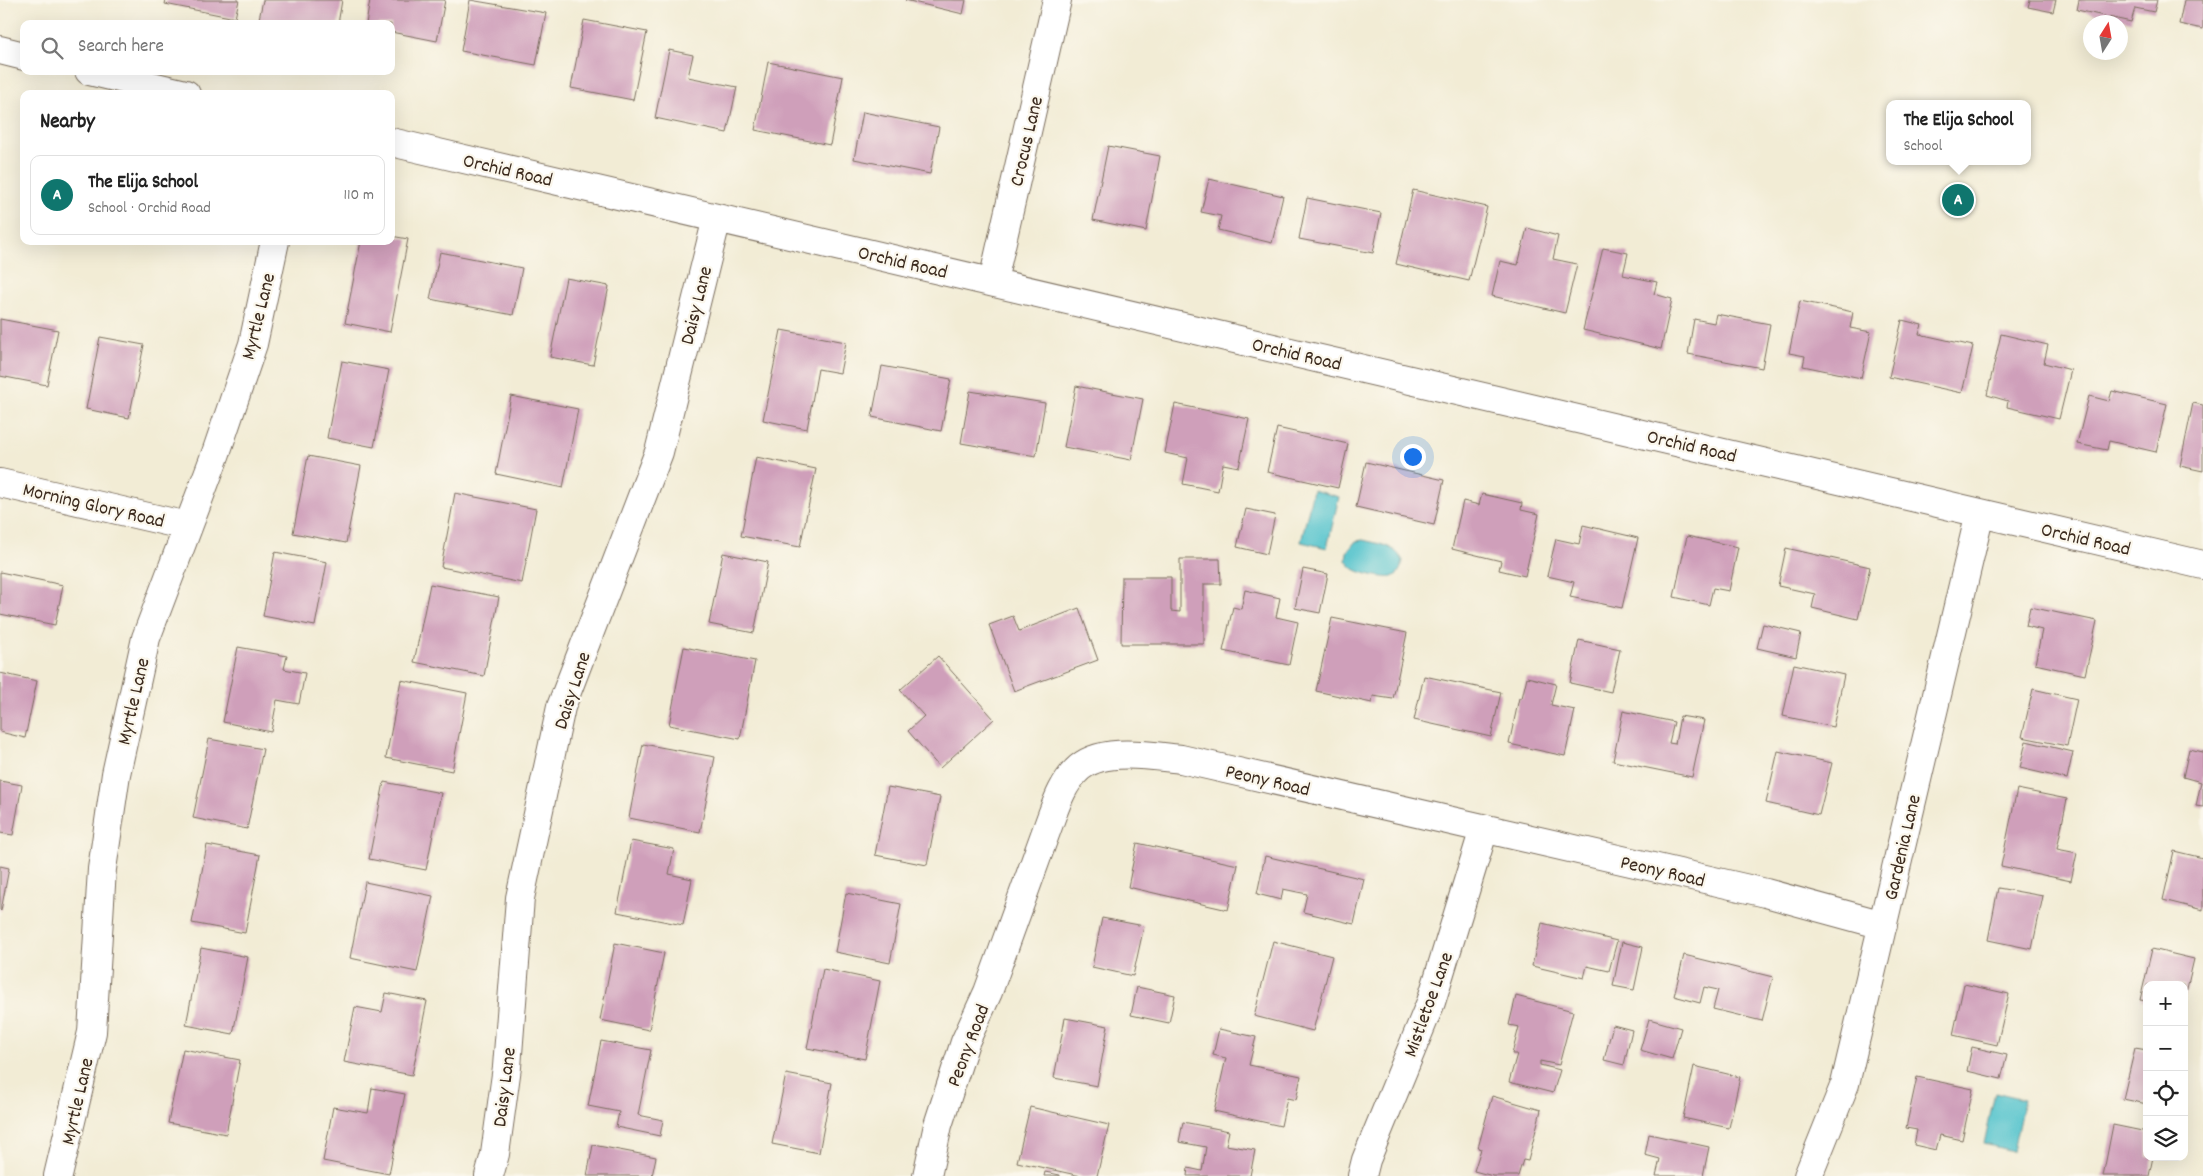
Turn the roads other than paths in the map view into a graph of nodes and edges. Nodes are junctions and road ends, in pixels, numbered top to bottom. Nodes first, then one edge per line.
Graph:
1 (1057, 0) edge
2 (0, 50) edge
3 (20, 55) edge
4 (107, 75) edge
5 (169, 90) edge
6 (395, 143) edge
7 (717, 218) junction
8 (274, 245) edge
9 (993, 281) junction
10 (0, 483) edge
11 (1980, 512) junction
12 (187, 526) junction
13 (2203, 565) edge
14 (1484, 829) junction
15 (1883, 925) junction
16 (58, 1176) edge
17 (490, 1176) edge
18 (927, 1176) edge
19 (1362, 1176) edge
20 (1808, 1176) edge

1 - 9 street, Crocus Lane
2 - 3 street
4 - 5 street
6 - 7 street, Orchid Road
7 - 9 street, Orchid Road
7 - 17 street, Daisy Lane
8 - 12 street, Myrtle Lane
9 - 11 street, Orchid Road
10 - 12 street, Morning Glory Road
11 - 13 street, Orchid Road
11 - 15 street, Gardenia Lane
12 - 16 street, Myrtle Lane
14 - 15 street, Peony Road
14 - 18 street, Peony Road
14 - 19 street, Mistletoe Lane
15 - 20 street, Gardenia Lane

